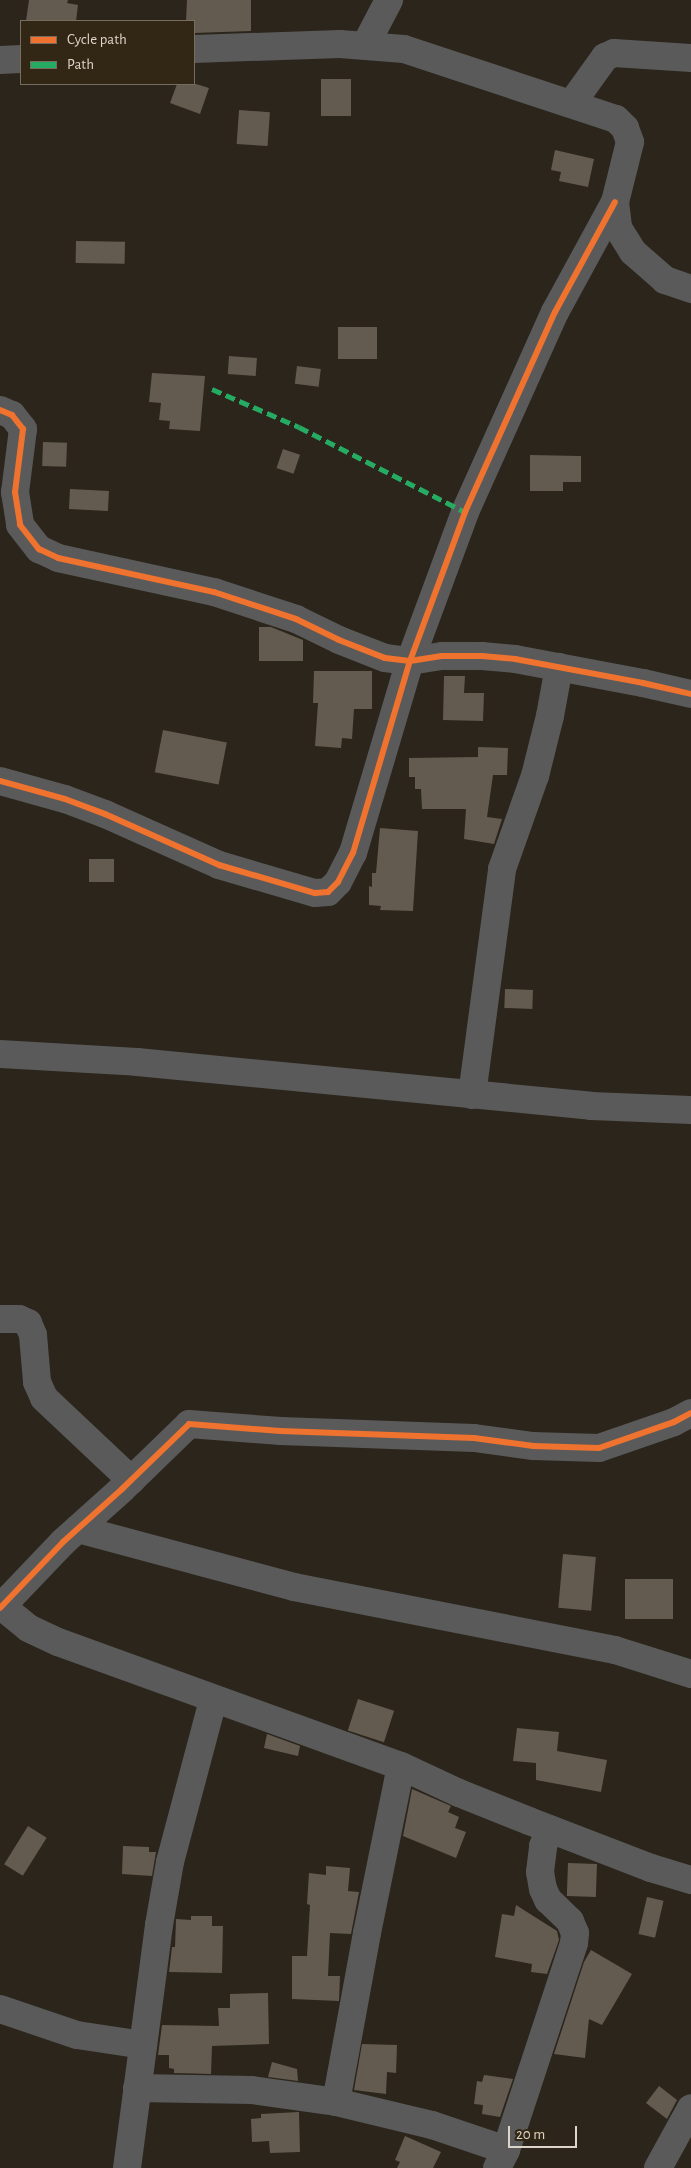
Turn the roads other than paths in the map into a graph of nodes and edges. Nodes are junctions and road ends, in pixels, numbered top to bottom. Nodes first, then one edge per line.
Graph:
1 (389, 0) edge
2 (366, 44) junction
3 (195, 49) edge
4 (691, 58) edge
5 (20, 59) edge
6 (0, 60) edge
7 (572, 103) junction
8 (615, 202) junction
9 (691, 289) edge
10 (0, 410) edge
11 (410, 661) junction
12 (559, 668) junction
13 (691, 694) edge
14 (0, 781) edge
15 (0, 1054) edge
16 (472, 1095) junction
17 (691, 1110) edge
18 (0, 1319) edge
19 (691, 1413) edge
20 (132, 1480) junction
21 (78, 1529) junction
22 (0, 1607) edge
23 (691, 1674) edge
24 (214, 1700) junction
25 (401, 1766) junction
26 (550, 1829) junction
27 (691, 1880) edge
28 (0, 2009) edge
29 (143, 2045) junction
30 (137, 2088) junction
31 (336, 2102) junction
32 (691, 2108) edge
33 (502, 2159) edge
34 (127, 2168) edge
35 (658, 2168) edge

1 - 2 street
2 - 3 street
2 - 7 street
4 - 7 street
5 - 6 street
7 - 8 street
8 - 9 street
8 - 11 street
10 - 11 street
11 - 12 street
11 - 14 street
12 - 13 street
12 - 16 street
15 - 16 street
16 - 17 street
18 - 20 street
19 - 20 street
20 - 21 street
21 - 22 street
21 - 23 street
22 - 24 street
24 - 25 street
24 - 29 street
25 - 26 street
25 - 31 street
26 - 27 street
26 - 33 street
28 - 29 street
29 - 30 street
30 - 31 street
30 - 34 street
31 - 33 street
32 - 35 street

